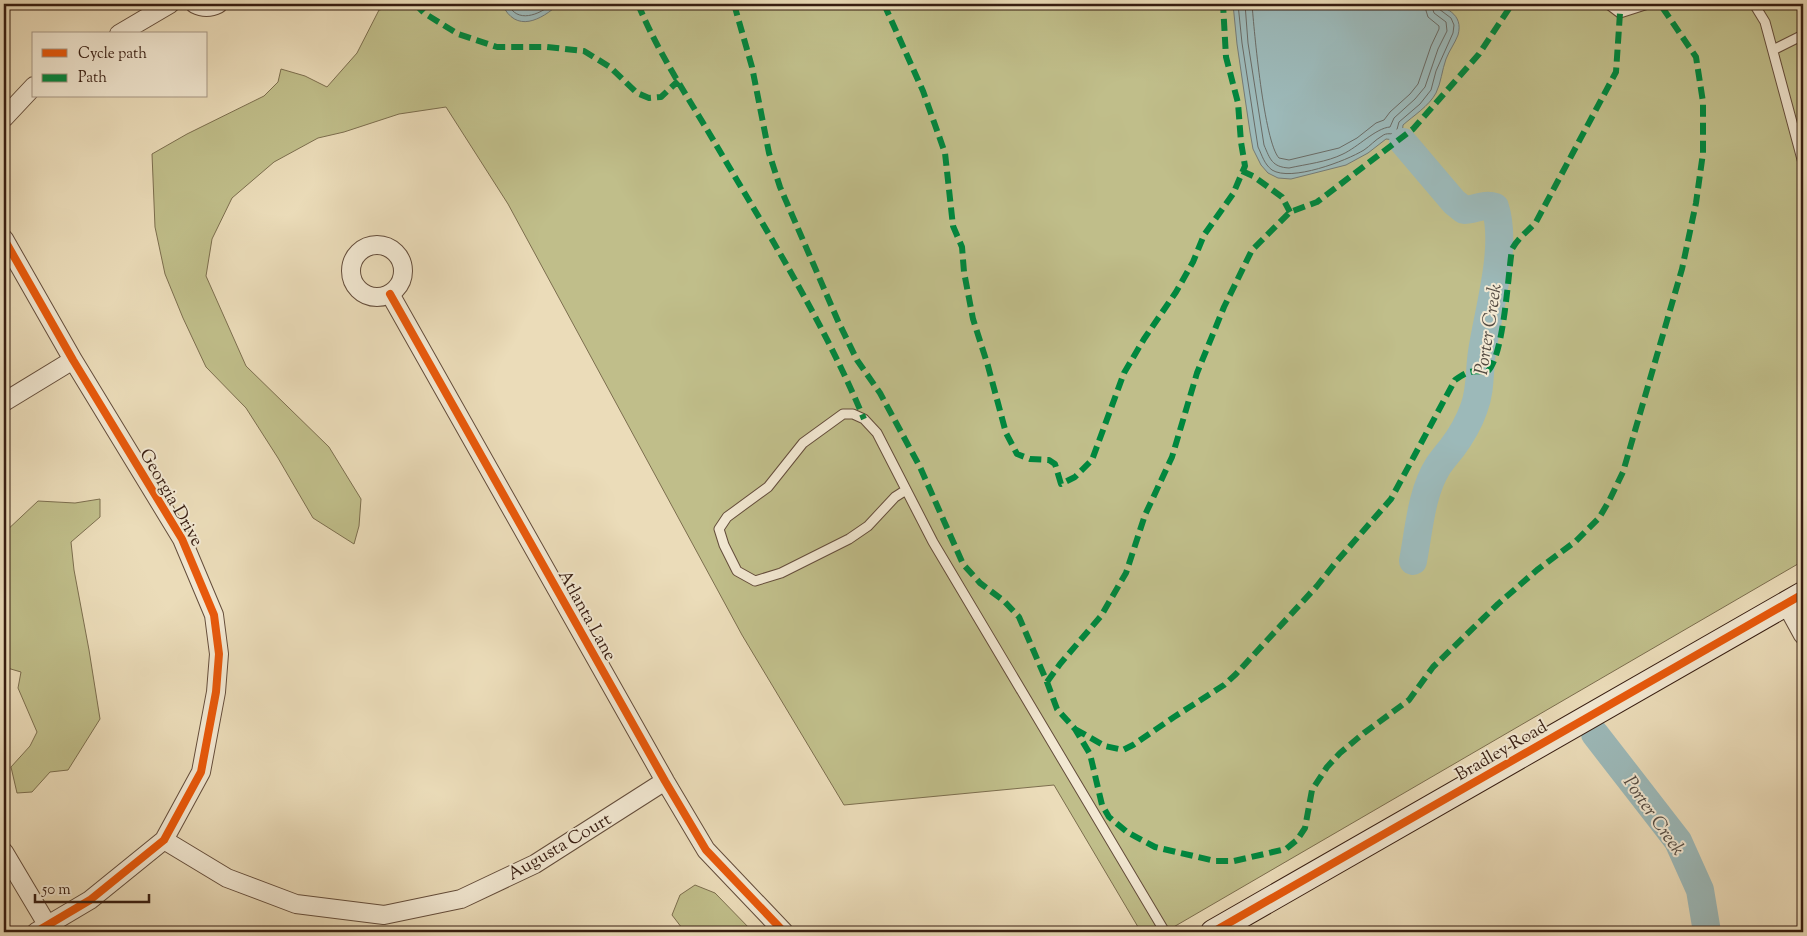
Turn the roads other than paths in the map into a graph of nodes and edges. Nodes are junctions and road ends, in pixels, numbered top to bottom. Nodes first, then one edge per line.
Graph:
1 (170, 4) edge
2 (195, 4) edge
3 (218, 4) edge
4 (1608, 4) edge
5 (1648, 4) edge
6 (1754, 4) edge
7 (122, 32) edge
8 (1803, 35) edge
9 (1773, 50) junction
10 (32, 88) edge
11 (4, 118) edge
12 (1803, 163) edge
13 (4, 239) edge
14 (390, 294) dead end
15 (73, 360) junction
16 (4, 402) edge
17 (906, 490) junction
18 (1798, 599) edge
19 (1803, 635) edge
20 (665, 781) junction
21 (164, 840) junction
22 (4, 852) edge
23 (42, 929) edge
24 (784, 932) edge
25 (1164, 932) edge
26 (1213, 932) edge

1 - 7 street
2 - 3 street
4 - 5 lane
6 - 9 lane
8 - 9 lane
9 - 12 lane
10 - 11 street
13 - 15 street, Georgia Drive
14 - 20 street, Atlanta Lane
15 - 16 street
15 - 21 street, Georgia Drive
17 - 17 lane
17 - 25 lane
18 - 19 street
18 - 26 street, Bradley Road
20 - 21 street, Augusta Court
20 - 24 street, Atlanta Lane
21 - 23 street, Georgia Drive
22 - 23 street

